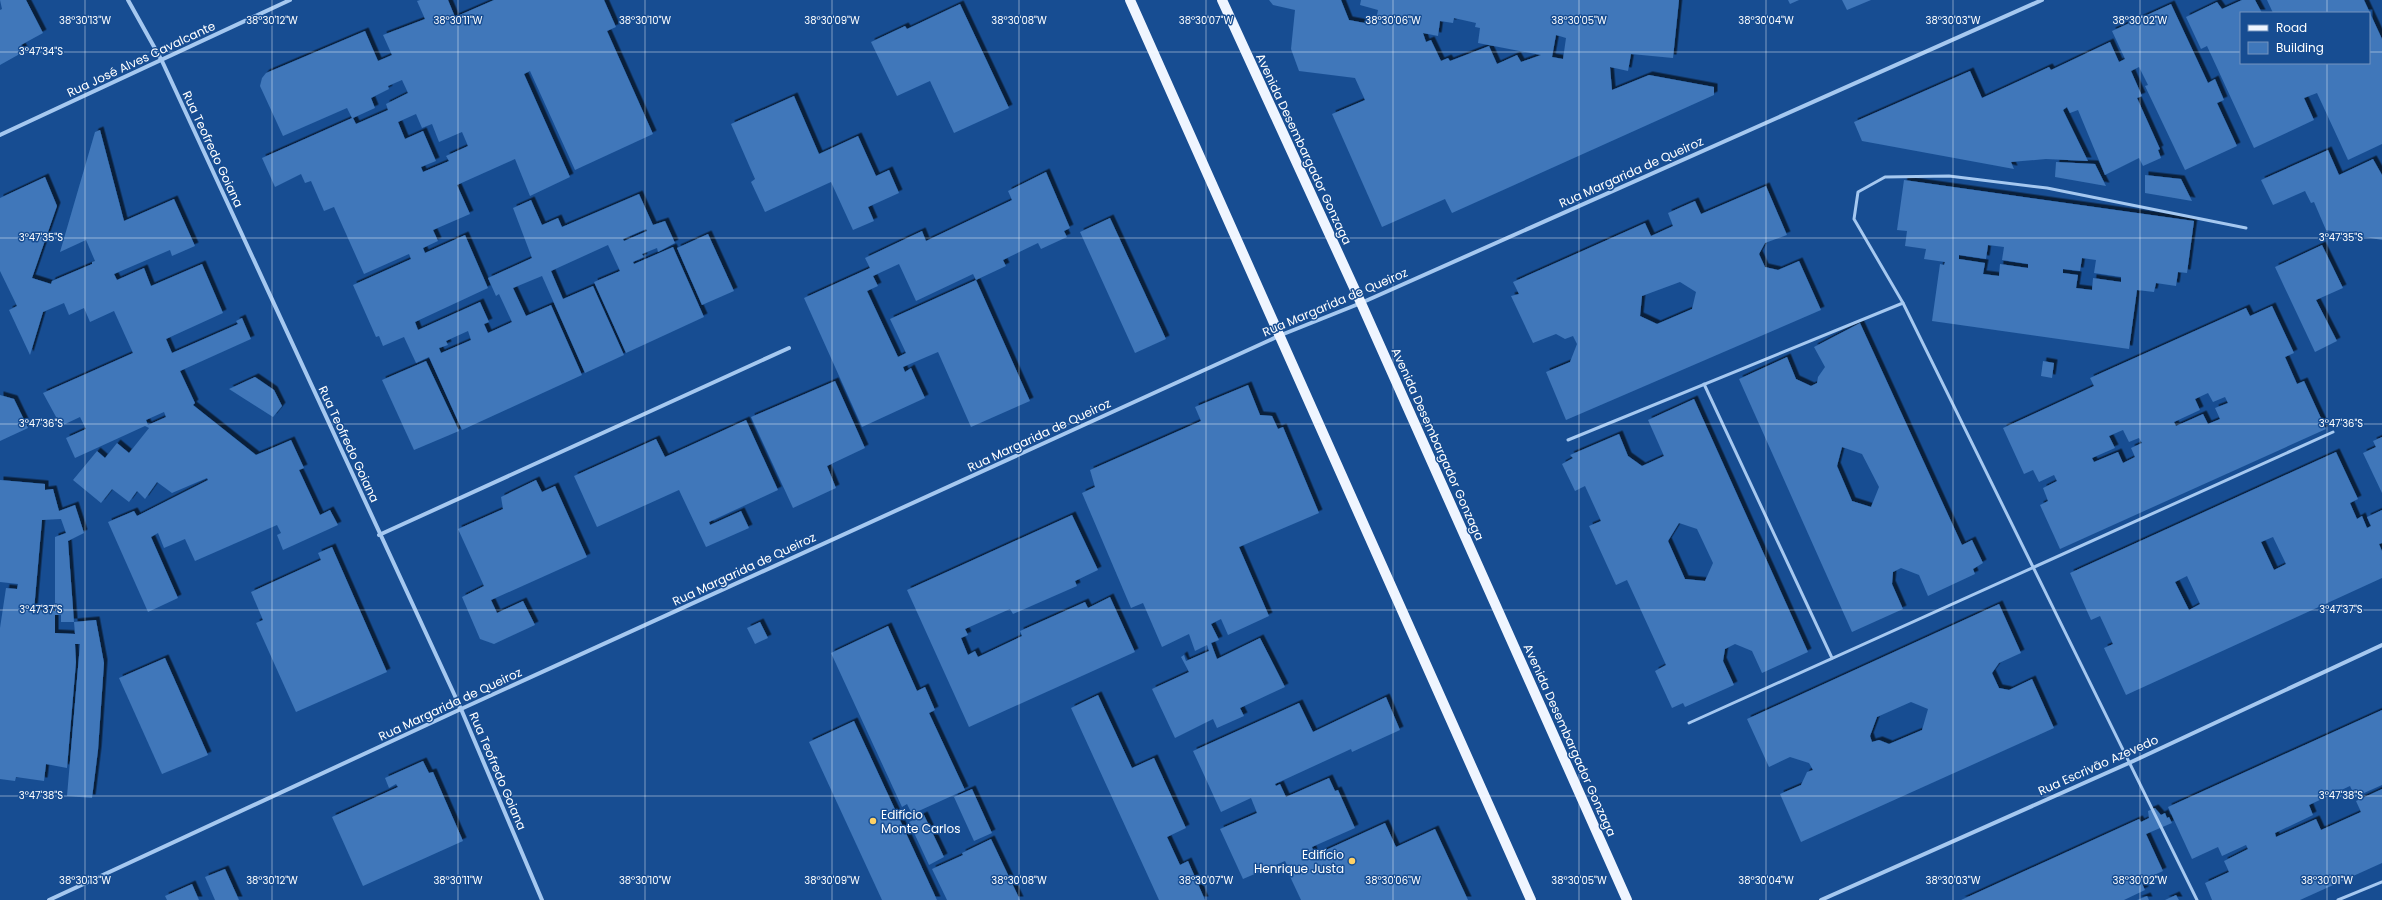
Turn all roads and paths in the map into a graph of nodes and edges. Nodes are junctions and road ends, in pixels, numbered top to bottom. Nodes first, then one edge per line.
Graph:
1 (128, 0) edge
2 (290, 0) edge
3 (1130, 0) edge
4 (1222, 0) edge
5 (2042, 0) edge
6 (162, 61) junction
7 (0, 135) edge
8 (2246, 228) dead end
9 (1361, 303) junction
10 (1903, 303) junction
11 (1281, 335) junction
12 (789, 348) dead end
13 (1704, 384) junction
14 (2333, 432) dead end
15 (1568, 440) dead end
16 (380, 535) junction
17 (2033, 568) junction
18 (2382, 645) edge
19 (1832, 658) junction
20 (461, 709) junction
21 (1689, 723) dead end
22 (2129, 763) junction
23 (2382, 882) edge
24 (49, 900) edge
25 (542, 900) edge
26 (1532, 900) edge
27 (1628, 900) edge
28 (1821, 900) edge
29 (2197, 900) edge
30 (2338, 900) edge

1 - 6 street, Rua Teofredo Goiana
2 - 6 street, Rua José Alves Cavalcante
3 - 11 main road
4 - 9 main road, Avenida Desembargador Gonzaga
5 - 9 street, Rua Margarida de Queiroz
6 - 7 street, Rua José Alves Cavalcante
6 - 16 street, Rua Teofredo Goiana
8 - 10 lane
9 - 11 street, Rua Margarida de Queiroz
9 - 27 main road, Avenida Desembargador Gonzaga
10 - 13 lane
10 - 17 lane
11 - 20 street, Rua Margarida de Queiroz
11 - 26 main road
12 - 16 street
13 - 15 lane
13 - 19 lane
14 - 17 lane
16 - 20 street, Rua Teofredo Goiana
17 - 19 lane
17 - 22 lane
18 - 22 street, Rua Escrivão Azevedo
19 - 21 lane
20 - 24 street, Rua Margarida de Queiroz
20 - 25 street, Rua Teofredo Goiana
22 - 28 street, Rua Escrivão Azevedo
22 - 29 lane
23 - 30 lane

